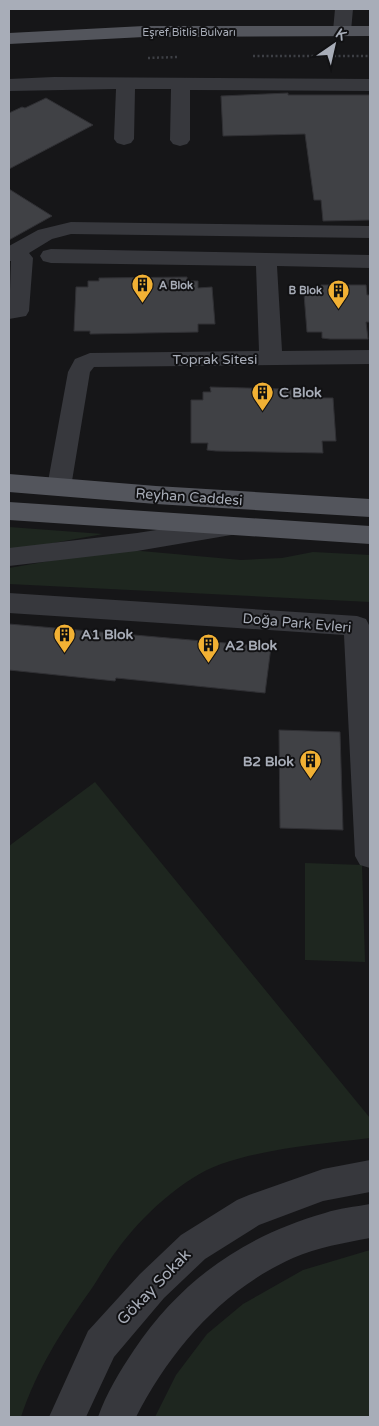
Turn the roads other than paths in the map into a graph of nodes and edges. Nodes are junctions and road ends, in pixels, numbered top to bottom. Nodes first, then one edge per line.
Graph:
1 (344, 9) edge
2 (342, 31) junction
3 (370, 31) edge
4 (9, 40) edge
5 (370, 46) edge
6 (9, 54) edge
7 (126, 83) junction
8 (181, 83) junction
9 (370, 84) edge
10 (9, 85) edge
11 (124, 139) dead end
12 (180, 140) dead end
13 (370, 232) edge
14 (12, 253) edge
15 (51, 256) dead end
16 (266, 261) junction
17 (370, 261) edge
18 (9, 312) edge
19 (370, 357) edge
20 (271, 359) junction
21 (9, 483) edge
22 (59, 487) junction
23 (370, 508) edge
24 (9, 511) edge
25 (54, 514) junction
26 (234, 527) junction
27 (370, 535) edge
28 (9, 557) edge
29 (9, 603) edge
30 (370, 856) edge
31 (370, 1176) edge
32 (370, 1222) edge
33 (67, 1417) edge
34 (116, 1417) edge

1 - 2 street
2 - 3 main road, Eşref Bitlis Bulvarı
2 - 4 main road, Eşref Bitlis Bulvarı
5 - 6 main road, Eşref Bitlis Bulvarı
7 - 8 street
7 - 10 street
7 - 11 street
8 - 9 street
8 - 12 street
13 - 14 street
14 - 18 street
15 - 16 street
16 - 17 street
16 - 20 street, Toprak Sitesi
19 - 20 street
20 - 22 street, Toprak Sitesi
21 - 22 main road, Reyhan Caddesi
22 - 23 main road, Reyhan Caddesi
22 - 25 main road
24 - 25 main road, Reyhan Caddesi
25 - 26 main road, Reyhan Caddesi
26 - 27 main road, Reyhan Caddesi
26 - 28 street
29 - 30 street, Doğa Park Evleri
31 - 33 street, Gökay Sokak
32 - 34 street

